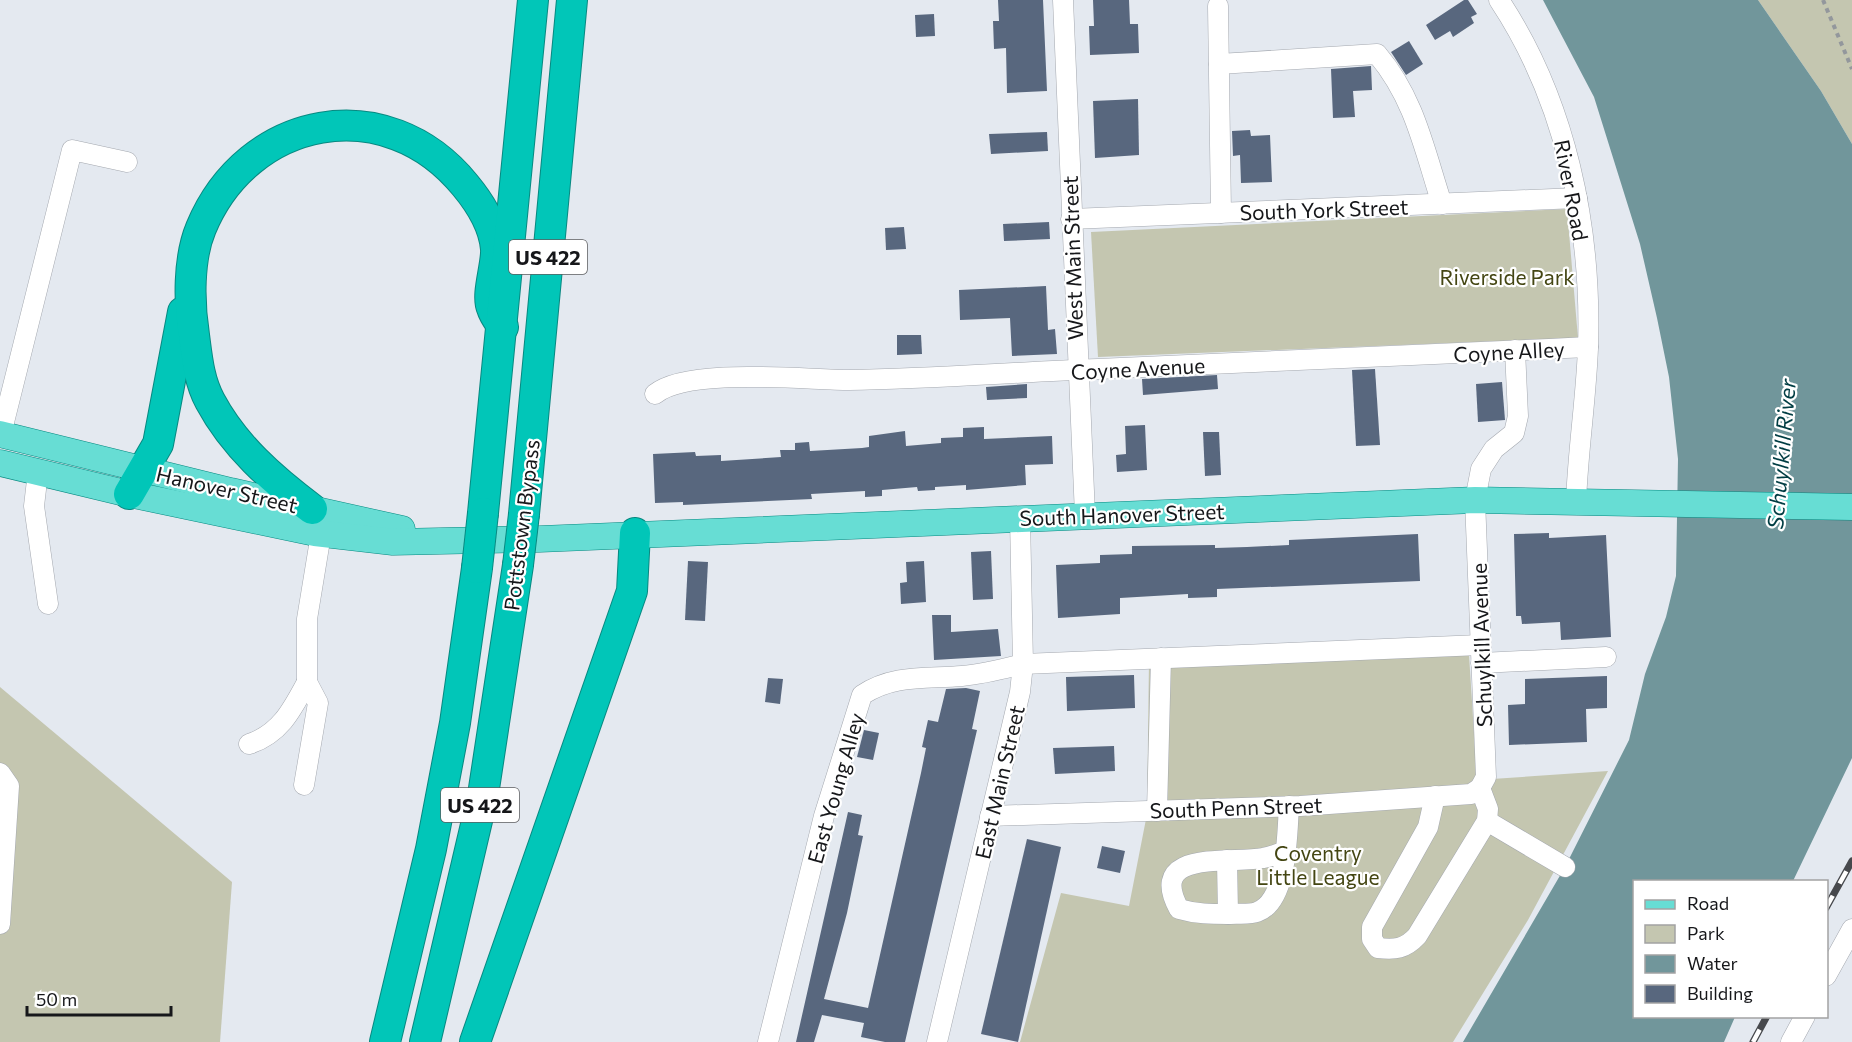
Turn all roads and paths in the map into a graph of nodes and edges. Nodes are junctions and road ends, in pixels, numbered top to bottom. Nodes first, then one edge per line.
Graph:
1 (533, 0) edge
2 (572, 0) edge
3 (1062, 0) edge
4 (1499, 0) edge
5 (1823, 0) edge
6 (1218, 6) dead end
7 (1219, 64) junction
8 (1852, 69) edge
9 (127, 162) dead end
10 (1577, 198) junction
11 (1442, 204) junction
12 (1221, 213) junction
13 (1071, 219) junction
14 (196, 243) junction
15 (503, 327) junction
16 (1588, 347) junction
17 (1515, 350) junction
18 (1429, 354) joint
19 (1077, 370) junction
20 (654, 394) dead end
21 (0, 434) edge
22 (0, 462) edge
23 (38, 472) junction
24 (136, 482) junction
25 (1475, 500) junction
26 (1576, 502) junction
27 (1852, 507) edge
28 (1085, 515) junction
29 (1020, 518) junction
30 (316, 521) junction
31 (635, 533) junction
32 (48, 604) dead end
33 (1481, 654) junction
34 (1606, 657) dead end
35 (1161, 658) junction
36 (1023, 664) junction
37 (307, 682) junction
38 (249, 744) dead end
39 (0, 773) edge
40 (304, 785) dead end
41 (1480, 788) junction
42 (1435, 796) junction
43 (1289, 806) junction
44 (1157, 811) junction
45 (990, 816) junction
46 (1487, 821) junction
47 (1286, 851) junction
48 (1227, 860) junction
49 (1566, 867) dead end
50 (1228, 914) junction
51 (0, 924) edge
52 (1852, 929) edge
53 (1828, 974) edge
54 (1804, 1018) edge
55 (385, 1042) edge
56 (425, 1042) edge
57 (475, 1042) edge
58 (768, 1042) edge
59 (937, 1042) edge
60 (1791, 1042) edge

1 - 15 highway, Pottstown Bypass / US 422
2 - 56 highway, Pottstown Bypass / US 422, bridge
3 - 13 street, West Main Street
4 - 10 street, River Road
5 - 8 path
6 - 7 street
7 - 11 street
7 - 12 street
9 - 21 street
10 - 11 street, South York Street
10 - 16 street, River Road
11 - 12 street, South York Street
12 - 13 street, South York Street
13 - 19 street, West Main Street
14 - 15 highway
14 - 24 highway
14 - 30 highway
15 - 55 highway, Pottstown Bypass / US 422, bridge
16 - 17 street, Coyne Alley
16 - 26 street, River Road
17 - 18 street, Coyne Alley
17 - 25 street, Schuylkill Avenue
18 - 19 street, Coyne Avenue
19 - 20 street, Coyne Avenue
19 - 28 street, West Main Street
21 - 24 main road, Hanover Street
22 - 23 main road, Hanover Street
23 - 24 main road, Hanover Street
23 - 32 street
24 - 30 main road, Hanover Street
25 - 26 main road, South Hanover Street
25 - 28 main road, South Hanover Street
25 - 33 street, Schuylkill Avenue
26 - 27 main road, South Hanover Street
28 - 29 main road, South Hanover Street
29 - 31 main road, South Hanover Street
29 - 36 street, East Main Street
30 - 31 main road, Hanover Street
30 - 37 street
31 - 57 highway
33 - 34 street
33 - 35 street
33 - 41 street, Schuylkill Avenue
35 - 36 street
35 - 44 street
36 - 45 street, East Main Street
36 - 58 street, East Young Alley
37 - 38 street
37 - 40 street
39 - 51 street
41 - 42 street, South Penn Street
41 - 46 street
42 - 43 street, South Penn Street
42 - 46 street
43 - 44 street, South Penn Street
43 - 47 street
44 - 45 street, South Penn Street
45 - 59 street, East Main Street
46 - 49 street
47 - 48 street
47 - 50 street
48 - 50 street
48 - 50 street
52 - 53 street
54 - 60 street

